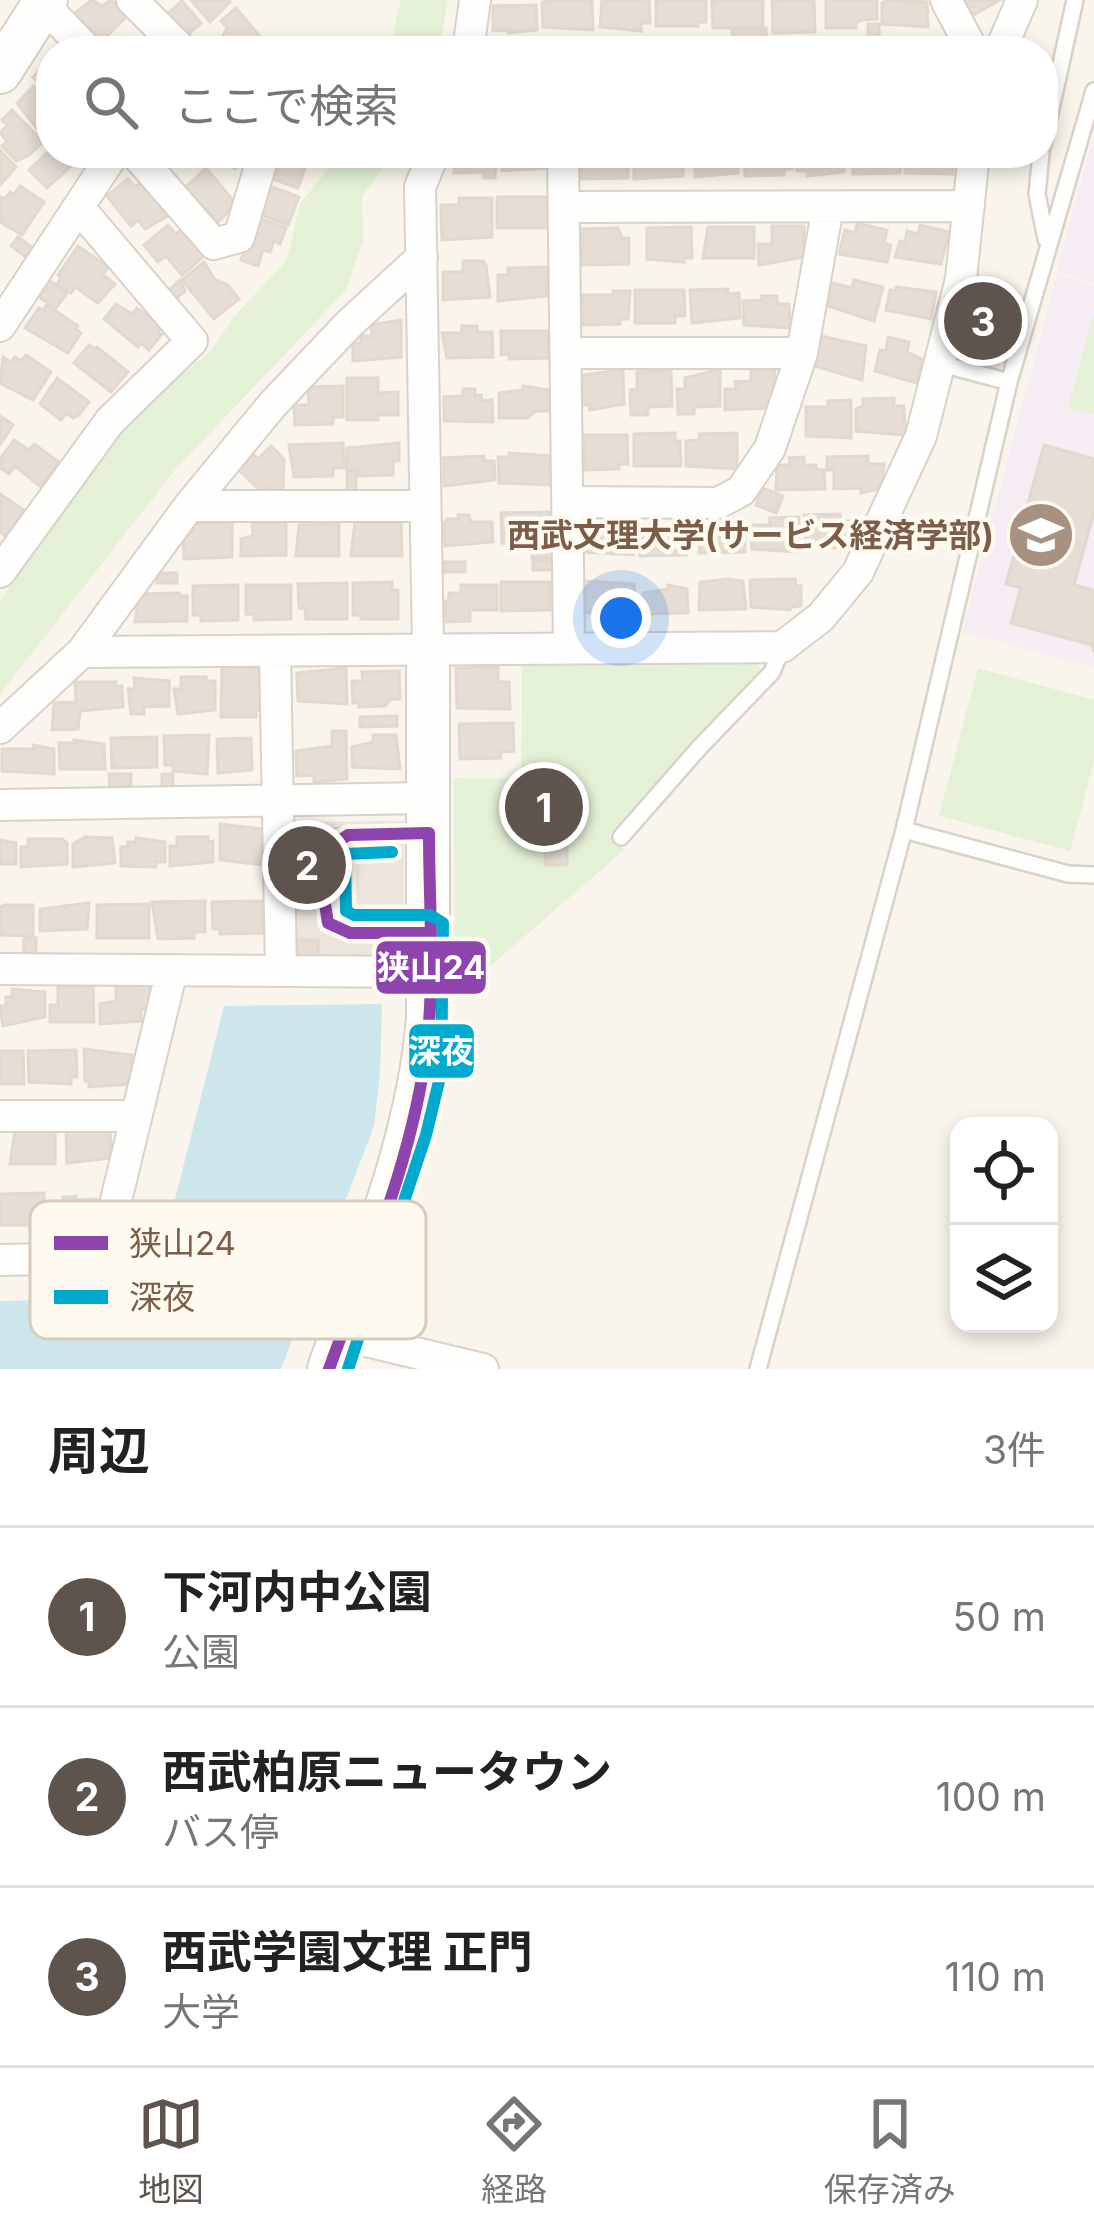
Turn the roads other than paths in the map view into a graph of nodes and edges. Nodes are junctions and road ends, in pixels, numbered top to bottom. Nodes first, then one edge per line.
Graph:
1 (132, 0) edge
2 (475, 0) edge
3 (946, 0) edge
4 (1022, 0) edge
5 (1076, 0) edge
6 (43, 2) edge
7 (74, 36) edge
8 (168, 36) edge
9 (470, 36) edge
10 (965, 36) edge
11 (1006, 36) edge
12 (0, 72) edge
13 (1058, 79) edge
14 (1094, 91) edge
15 (105, 168) edge
16 (149, 168) edge
17 (260, 168) edge
18 (428, 168) edge
19 (563, 168) edge
20 (972, 168) edge
21 (1040, 168) edge
22 (968, 206) junction
23 (564, 208) junction
24 (828, 208) junction
25 (80, 209) junction
26 (422, 257) junction
27 (1025, 320) junction
28 (0, 326) edge
29 (566, 352) junction
30 (802, 353) junction
31 (942, 364) junction
32 (1009, 382) junction
33 (569, 502) junction
34 (188, 506) junction
35 (425, 506) junction
36 (0, 572) edge
37 (782, 647) junction
38 (569, 648) junction
39 (428, 650) junction
40 (82, 652) junction
41 (275, 652) junction
42 (0, 728) edge
43 (278, 802) junction
44 (0, 805) edge
45 (429, 816) junction
46 (904, 830) junction
47 (621, 837) dead end
48 (1094, 875) edge
49 (428, 953) junction
50 (0, 969) edge
51 (172, 970) junction
52 (281, 970) junction
53 (0, 1116) edge
54 (134, 1116) junction
55 (114, 1201) edge
56 (386, 1201) edge
57 (30, 1259) edge
58 (0, 1260) edge
59 (335, 1352) edge
60 (483, 1369) edge
61 (758, 1369) edge

1 - 8 street
2 - 9 street
3 - 10 street
4 - 11 street
5 - 13 lane
6 - 7 street
6 - 12 street
14 - 27 lane
15 - 25 street
16 - 17 street
18 - 26 street
19 - 23 street
20 - 22 street
21 - 27 lane
22 - 24 street
22 - 31 street
23 - 24 street
23 - 29 street
24 - 30 street
25 - 28 street
25 - 36 street
26 - 34 street
26 - 35 street
27 - 32 lane
29 - 30 street
29 - 33 street
30 - 33 street
31 - 32 lane
31 - 37 street
32 - 46 lane
33 - 38 street
34 - 35 street
34 - 40 street
35 - 39 street
37 - 38 street
37 - 47 lane
38 - 39 street
39 - 41 street
39 - 45 street
40 - 41 street
40 - 42 street
41 - 43 street
43 - 44 street
43 - 45 street
43 - 52 street
45 - 49 street
45 - 49 lane
46 - 48 lane
46 - 61 lane
49 - 52 street
49 - 56 street
50 - 51 street
51 - 52 street
51 - 54 street
53 - 54 street
54 - 55 street
57 - 58 street
59 - 60 street

